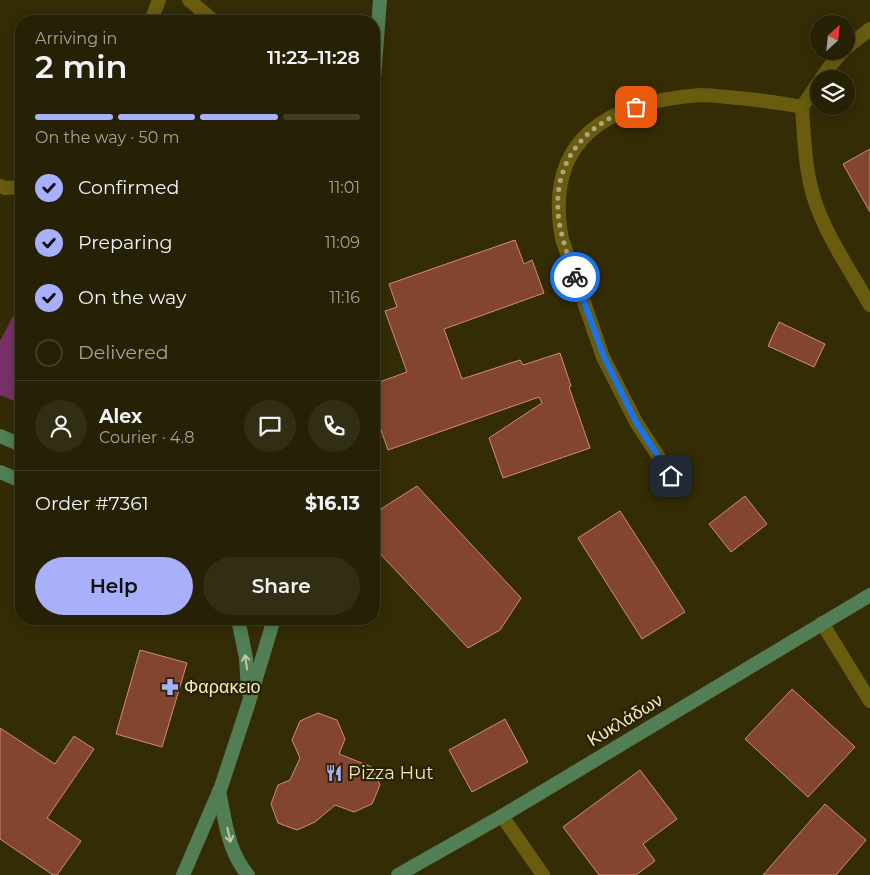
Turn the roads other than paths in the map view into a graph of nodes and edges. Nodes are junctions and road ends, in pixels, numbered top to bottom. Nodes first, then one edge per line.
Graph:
1 (158, 0) edge
2 (189, 0) edge
3 (380, 0) edge
4 (153, 15) edge
5 (207, 15) edge
6 (379, 15) edge
7 (870, 29) edge
8 (855, 41) edge
9 (835, 60) edge
10 (827, 70) edge
11 (810, 95) edge
12 (802, 107) junction
13 (0, 186) edge
14 (15, 187) edge
15 (870, 304) edge
16 (0, 436) edge
17 (15, 442) edge
18 (0, 472) edge
19 (671, 476) dead end
20 (15, 478) edge
21 (870, 595) edge
22 (822, 623) junction
23 (239, 625) edge
24 (272, 625) edge
25 (870, 701) edge
26 (248, 705) junction
27 (219, 791) junction
28 (502, 816) junction
29 (183, 875) edge
30 (248, 875) edge
31 (398, 875) edge
32 (543, 875) edge

1 - 4 street
2 - 5 street
3 - 6 main road
7 - 8 street
9 - 10 street
11 - 12 street
12 - 15 street
12 - 19 street
13 - 14 street
16 - 17 main road
18 - 20 main road
21 - 22 main road, Κυκλάδων
22 - 25 street
22 - 28 main road, Κυκλάδων
26 -> 23 main road
24 - 26 main road
26 - 27 main road
27 - 29 main road
27 -> 30 main road
28 - 31 main road, Κυκλάδων
28 - 32 street

